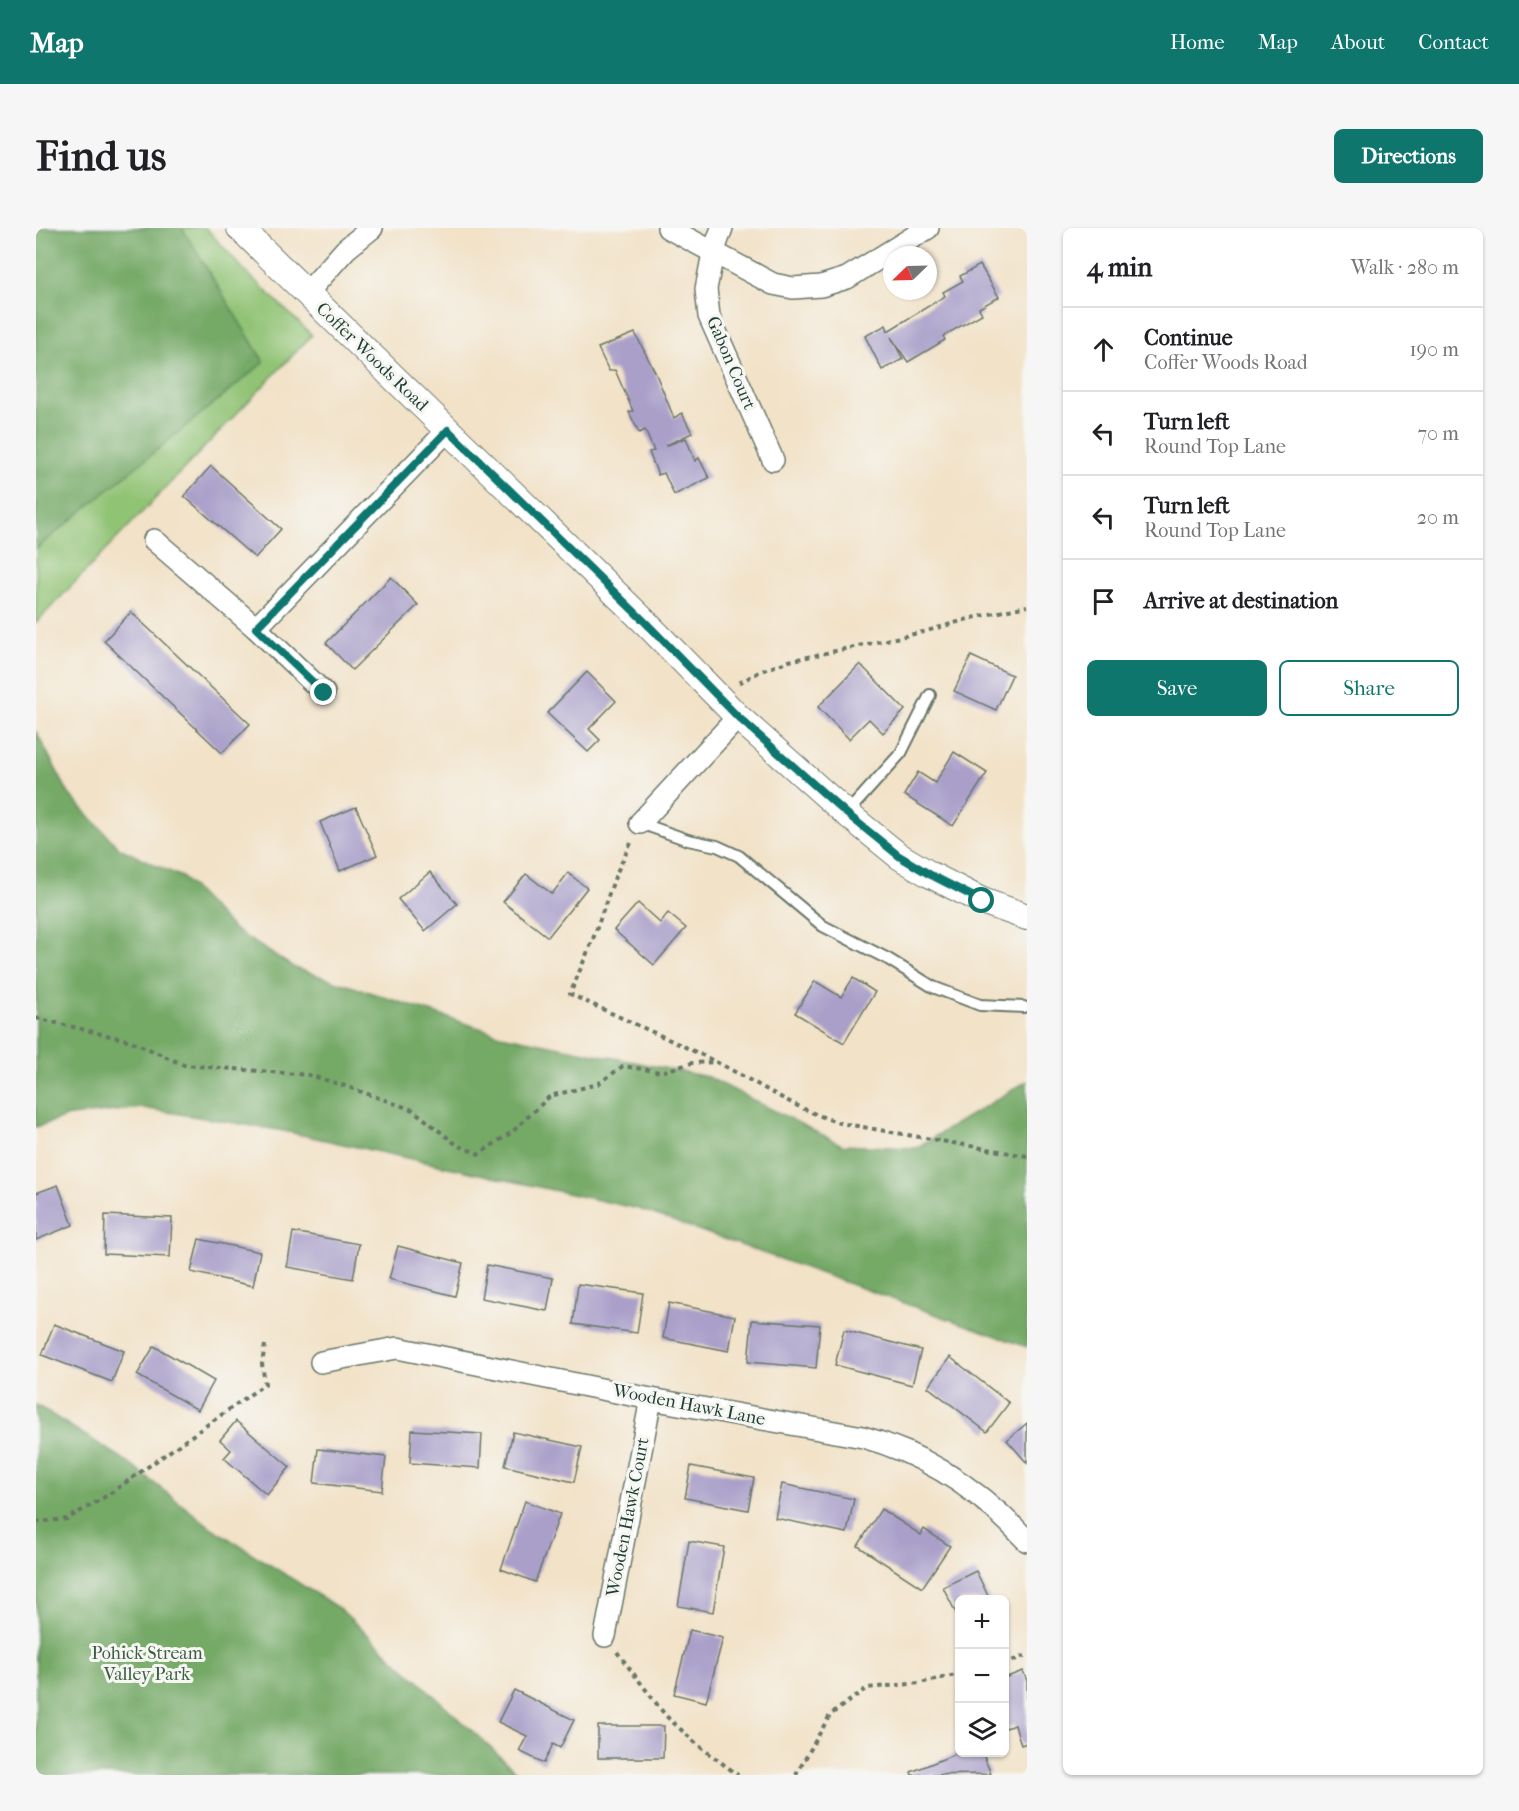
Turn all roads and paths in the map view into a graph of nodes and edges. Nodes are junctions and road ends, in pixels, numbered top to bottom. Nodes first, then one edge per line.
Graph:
1 (240, 228) edge
2 (372, 228) edge
3 (668, 228) edge
4 (723, 228) edge
5 (928, 228) edge
6 (713, 253) junction
7 (307, 293) junction
8 (448, 430) junction
9 (773, 460) dead end
10 (154, 540) dead end
11 (1027, 606) edge
12 (256, 628) junction
13 (324, 693) dead end
14 (930, 694) dead end
15 (730, 708) junction
16 (846, 813) junction
17 (640, 823) junction
18 (1027, 917) edge
19 (1024, 1007) dead end
20 (36, 1018) edge
21 (716, 1062) junction
22 (1027, 1156) edge
23 (265, 1345) dead end
24 (321, 1362) dead end
25 (651, 1399) junction
26 (36, 1522) edge
27 (1027, 1542) edge
28 (605, 1636) joint
29 (1027, 1655) edge
30 (1009, 1662) edge
31 (955, 1675) edge
32 (738, 1775) edge
33 (796, 1775) edge

1 - 7 street, Coffer Woods Road
2 - 7 street
3 - 6 street
4 - 6 street, Gabon Court
5 - 6 street
6 - 9 street, Gabon Court
7 - 8 street, Coffer Woods Road
8 - 12 street
8 - 15 street, Coffer Woods Road
10 - 12 street
11 - 15 path
12 - 13 street
14 - 16 lane
15 - 16 street, Coffer Woods Road
15 - 17 street
16 - 18 street, Coffer Woods Road
17 - 19 lane
17 - 21 path
20 - 21 path
21 - 22 path
23 - 26 path
24 - 25 street, Wooden Hawk Lane
25 - 27 street, Wooden Hawk Lane
25 - 28 street, Wooden Hawk Court
28 - 32 path
29 - 30 path
31 - 33 path

